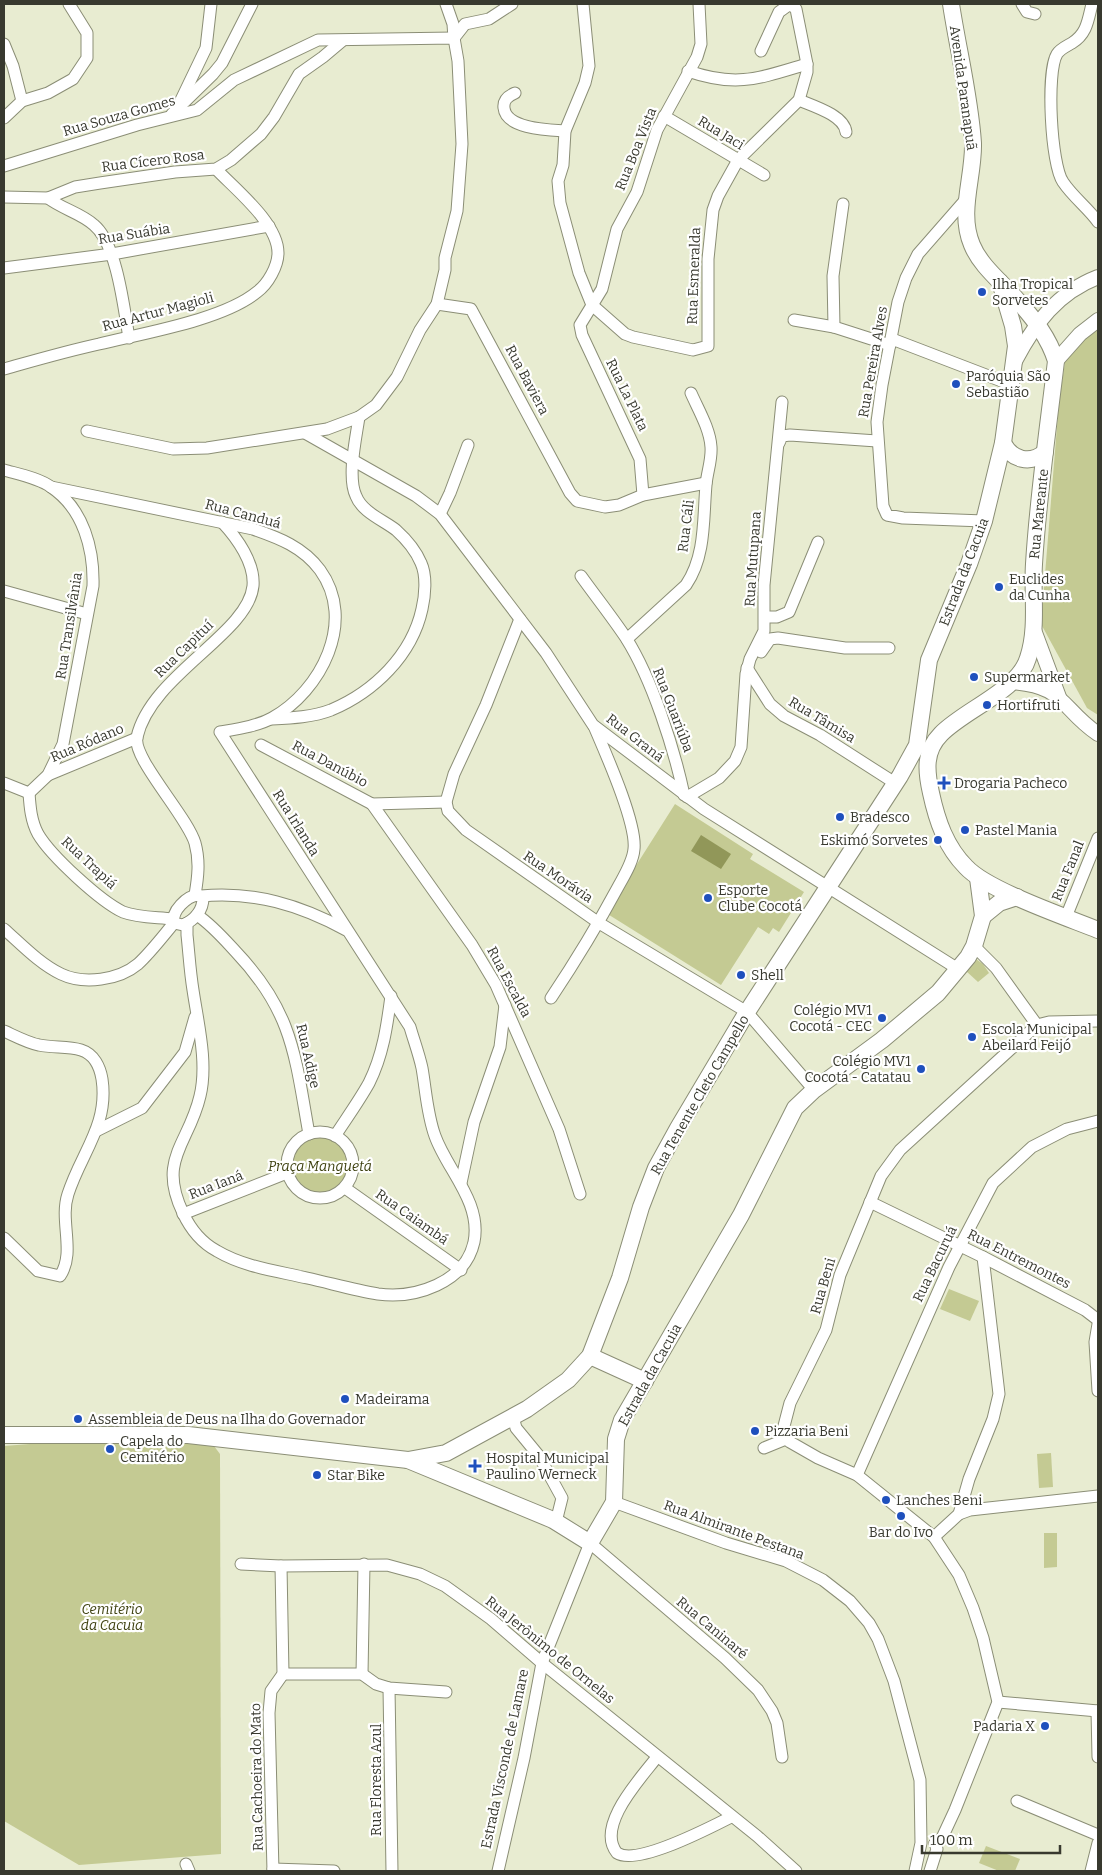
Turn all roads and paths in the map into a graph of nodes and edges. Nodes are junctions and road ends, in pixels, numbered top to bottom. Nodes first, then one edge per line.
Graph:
1 (69, 4) edge
2 (211, 4) edge
3 (252, 4) edge
4 (446, 4) edge
5 (512, 4) edge
6 (584, 4) edge
7 (699, 4) edge
8 (790, 4) edge
9 (951, 4) edge
10 (1022, 4) edge
11 (1092, 4) edge
12 (1035, 14) dead end
13 (454, 38) junction
14 (342, 41) junction
15 (4, 44) edge
16 (761, 51) dead end
17 (807, 64) junction
18 (9, 65) edge
19 (688, 71) junction
20 (515, 93) dead end
21 (799, 100) junction
22 (22, 101) junction
23 (172, 114) junction
24 (664, 116) junction
25 (4, 118) edge
26 (564, 131) junction
27 (846, 132) dead end
28 (738, 160) junction
29 (4, 166) edge
30 (216, 168) junction
31 (764, 175) dead end
32 (4, 197) edge
33 (48, 198) junction
34 (967, 198) junction
35 (843, 204) dead end
36 (1098, 222) edge
37 (269, 226) junction
38 (112, 254) junction
39 (4, 268) edge
40 (1098, 277) edge
41 (1000, 282) junction
42 (437, 304) junction
43 (590, 308) junction
44 (794, 320) dead end
45 (1098, 320) edge
46 (1036, 324) junction
47 (834, 326) junction
48 (129, 338) junction
49 (891, 342) junction
50 (1015, 362) junction
51 (1056, 362) junction
52 (4, 369) edge
53 (1012, 385) junction
54 (691, 393) dead end
55 (782, 402) dead end
56 (359, 417) junction
57 (87, 431) dead end
58 (306, 433) junction
59 (877, 441) junction
60 (779, 443) junction
61 (1003, 443) junction
62 (468, 445) dead end
63 (1044, 452) junction
64 (353, 461) junction
65 (4, 470) edge
66 (706, 483) junction
67 (51, 486) junction
68 (643, 495) junction
69 (440, 514) junction
70 (984, 521) junction
71 (222, 522) junction
72 (818, 542) dead end
73 (581, 576) dead end
74 (4, 591) edge
75 (87, 614) junction
76 (765, 617) junction
77 (520, 619) junction
78 (1032, 627) junction
79 (627, 639) junction
80 (889, 648) dead end
81 (749, 664) junction
82 (1010, 682) junction
83 (1059, 698) junction
84 (923, 713) junction
85 (270, 719) junction
86 (593, 725) junction
87 (950, 725) junction
88 (225, 731) joint
89 (1098, 734) edge
90 (137, 738) junction
91 (261, 745) dead end
92 (48, 775) junction
93 (898, 780) junction
94 (4, 783) edge
95 (929, 784) junction
96 (29, 793) junction
97 (686, 796) junction
98 (446, 802) junction
99 (372, 804) junction
100 (1098, 838) edge
101 (978, 878) junction
102 (828, 886) junction
103 (1018, 897) junction
104 (201, 901) junction
105 (983, 916) junction
106 (1066, 917) junction
107 (599, 923) junction
108 (176, 924) junction
109 (4, 929) edge
110 (1098, 930) edge
111 (347, 931) junction
112 (974, 946) junction
113 (958, 969) junction
114 (390, 996) junction
115 (551, 998) dead end
116 (505, 1005) junction
117 (196, 1012) junction
118 (747, 1012) junction
119 (1098, 1021) edge
120 (1036, 1025) junction
121 (4, 1032) edge
122 (814, 1090) junction
123 (1098, 1121) edge
124 (96, 1131) junction
125 (309, 1134) junction
126 (336, 1136) junction
127 (287, 1173) junction
128 (461, 1183) junction
129 (345, 1188) junction
130 (580, 1194) dead end
131 (870, 1202) junction
132 (183, 1214) junction
133 (4, 1238) edge
134 (962, 1246) junction
135 (983, 1257) junction
136 (461, 1270) junction
137 (1098, 1320) edge
138 (1098, 1324) edge
139 (590, 1356) junction
140 (645, 1381) junction
141 (1098, 1391) edge
142 (512, 1417) junction
143 (4, 1435) edge
144 (786, 1439) junction
145 (764, 1448) dead end
146 (446, 1453) junction
147 (408, 1460) junction
148 (445, 1474) junction
149 (858, 1475) junction
150 (1098, 1496) edge
151 (614, 1502) junction
152 (959, 1514) junction
153 (556, 1522) junction
154 (934, 1536) junction
155 (590, 1543) junction
156 (241, 1564) dead end
157 (364, 1564) junction
158 (282, 1566) junction
159 (542, 1663) junction
160 (283, 1674) junction
161 (362, 1674) junction
162 (389, 1688) junction
163 (446, 1692) dead end
164 (998, 1702) junction
165 (1097, 1711) edge
166 (657, 1757) junction
167 (782, 1757) dead end
168 (1098, 1757) edge
169 (1017, 1801) dead end
170 (731, 1817) junction
171 (1098, 1835) edge
172 (921, 1843) junction
173 (935, 1843) junction
174 (1098, 1843) edge
175 (273, 1870) edge
176 (916, 1870) edge
177 (334, 1871) edge
178 (392, 1871) edge
179 (498, 1871) edge
180 (796, 1871) edge
181 (930, 1871) edge
182 (1091, 1871) edge

1 - 22 street
2 - 23 street
3 - 23 street
4 - 13 street
5 - 13 street
6 - 26 street
7 - 19 street, Rua Boa Vista
8 - 16 street
8 - 17 street, Rua Esmeralda
9 - 34 main road, Avenida Paranapuã
10 - 12 street
11 - 36 street
13 - 14 street, Rua Souza Gomes
13 - 42 street
14 - 23 street, Rua Souza Gomes
14 - 30 street, Rua Cícero Rosa
15 - 18 street
17 - 19 street
17 - 21 street, Rua Esmeralda
18 - 22 street
19 - 24 street, Rua Boa Vista
20 - 26 street
21 - 27 street
21 - 28 street, Rua Esmeralda
22 - 25 street
23 - 29 street, Rua Souza Gomes
24 - 28 street, Rua Jaci
24 - 43 street, Rua Boa Vista
26 - 43 street
28 - 31 street, Rua Jaci
28 - 43 street, Rua Esmeralda
30 - 33 street, Rua Cícero Rosa
30 - 37 street, Rua Artur Magioli
32 - 33 street, Rua Cícero Rosa
33 - 38 street
34 - 41 main road, Avenida Paranapuã
34 - 49 street, Rua Pereira Alves
35 - 47 street
37 - 38 street, Rua Suábia
37 - 48 street, Rua Artur Magioli
38 - 39 street, Rua Suábia
38 - 48 street
40 - 46 street
41 - 46 main road, Avenida Paranapuã
41 - 50 main road, Avenida Paranapuã
42 - 56 street
42 - 68 street, Rua Baviera
43 - 68 street, Rua La Plata
44 - 47 street
45 - 51 street
46 - 50 street
46 - 51 main road, Rua Mareante
47 - 49 street
48 - 52 street, Rua Artur Magioli
49 - 53 street
49 - 59 street, Rua Pereira Alves
50 - 53 main road, Estrada da Cacuia
51 - 63 main road, Rua Mareante
53 - 61 main road, Estrada da Cacuia
54 - 66 street, Rua Cáli
55 - 60 street, Rua Mutupana
56 - 58 street
56 - 64 street
57 - 58 street
58 - 64 street, Rua Graná
59 - 60 street
59 - 70 street, Rua Pereira Alves
60 - 76 street, Rua Mutupana
61 - 63 main road
61 - 70 main road, Estrada da Cacuia
62 - 69 street
63 - 78 main road, Rua Mareante
64 - 69 street, Rua Graná
64 - 85 street
65 - 67 street, Rua Transilvânia
66 - 68 street, Rua Baviera
66 - 79 street, Rua Cáli
67 - 71 street, Rua Canduá
67 - 75 street, Rua Transilvânia
69 - 77 street, Rua Graná
70 - 84 main road, Estrada da Cacuia
71 - 85 street, Rua Canduá
71 - 90 street, Rua Capituí
72 - 76 street
73 - 79 street, Rua Guariúba
74 - 75 street
75 - 92 street, Rua Transilvânia
76 - 81 street, Rua Mutupana
77 - 86 street, Rua Graná
77 - 98 street
78 - 82 main road, Rua Mareante
78 - 83 street
79 - 97 street, Rua Guariúba
80 - 81 street
81 - 93 street, Rua Tâmisa
81 - 97 street, Rua Mutupana
82 - 83 street
82 - 87 main road, Rua Mareante
83 - 89 street
84 - 87 main road
84 - 93 main road, Estrada da Cacuia
85 - 88 street, Rua Canduá
86 - 97 street, Rua Graná
86 - 107 street
87 - 95 main road, Rua Mareante
88 - 111 street, Rua Irlanda
90 - 92 street, Rua Ródano
90 - 104 street
91 - 99 street, Rua Danúbio
92 - 96 street, Rua Transilvânia
93 - 95 main road
93 - 102 main road, Rua Tenente Cleto Campello
94 - 96 street
95 - 101 main road, Rua Mareante
96 - 108 street, Rua Trapiá
97 - 102 street, Rua Graná
98 - 99 street, Rua Danúbio
98 - 107 street, Rua Morávia
99 - 116 street, Rua Escalda
100 - 106 street, Rua Fanal
101 - 103 main road, Rua Mareante
101 - 105 main road, Estrada da Cacuia
102 - 113 street, Rua Graná
102 - 118 main road, Rua Tenente Cleto Campello
103 - 105 main road
103 - 106 main road, Rua Mareante
104 - 108 street
104 - 108 street
104 - 111 street
104 - 125 street, Rua Adige
105 - 112 main road, Estrada da Cacuia
106 - 110 main road, Rua Mareante
107 - 115 street
107 - 118 street, Rua Morávia
108 - 109 street
108 - 117 street
111 - 114 street, Rua Irlanda
112 - 113 main road, Estrada da Cacuia
112 - 120 street
113 - 122 main road, Estrada da Cacuia
114 - 126 street
114 - 128 street, Rua Irlanda
116 - 128 street
116 - 130 street, Rua Escalda
117 - 124 street
117 - 132 street
118 - 122 street, Rua Morávia
118 - 139 main road, Rua Tenente Cleto Campello
119 - 120 street
120 - 131 street, Rua Beni
121 - 124 street
122 - 140 main road, Estrada da Cacuia
123 - 134 street, Rua Bacuruá
124 - 133 street
125 - 126 street
125 - 127 street
126 - 129 street
127 - 129 street
127 - 132 street, Rua Ianá
128 - 136 street, Rua Irlanda
129 - 136 street, Rua Caiambá
131 - 134 street, Rua Entremontes
131 - 144 street, Rua Beni
132 - 136 street
134 - 135 street, Rua Entremontes
134 - 149 street, Rua Bacuruá
135 - 137 street, Rua Entremontes
135 - 152 street
138 - 141 street
139 - 140 main road
139 - 142 main road, Rua Tenente Cleto Campello
140 - 151 main road, Estrada da Cacuia
142 - 146 main road, Rua Tenente Cleto Campello
142 - 153 street
143 - 147 main road
144 - 145 street
144 - 149 street
146 - 147 main road, Rua Tenente Cleto Campello
146 - 148 main road
147 - 148 main road
148 - 153 main road
149 - 154 street
150 - 152 street
151 - 155 main road, Estrada da Cacuia
151 - 172 street, Rua Almirante Pestana
152 - 154 street
153 - 155 main road
154 - 164 street
155 - 159 street, Estrada Visconde de Lamare
155 - 167 street, Rua Caninaré
156 - 158 street, Rua Jerônimo de Ornelas
157 - 158 street, Rua Jerônimo de Ornelas
157 - 159 street, Rua Jerônimo de Ornelas
157 - 161 street
158 - 160 street
159 - 166 street, Rua Jerônimo de Ornelas
159 - 179 street, Estrada Visconde de Lamare
160 - 161 street
160 - 175 street, Rua Cachoeira do Mato
161 - 162 street
162 - 163 street
162 - 178 street, Rua Floresta Azul
164 - 165 street
164 - 173 street
165 - 168 street
166 - 170 street, Rua Jerônimo de Ornelas
166 - 170 street
169 - 171 street
170 - 180 street, Rua Jerônimo de Ornelas
172 - 173 street
172 - 176 street, Rua Almirante Pestana
173 - 181 street
174 - 182 street
175 - 177 street

